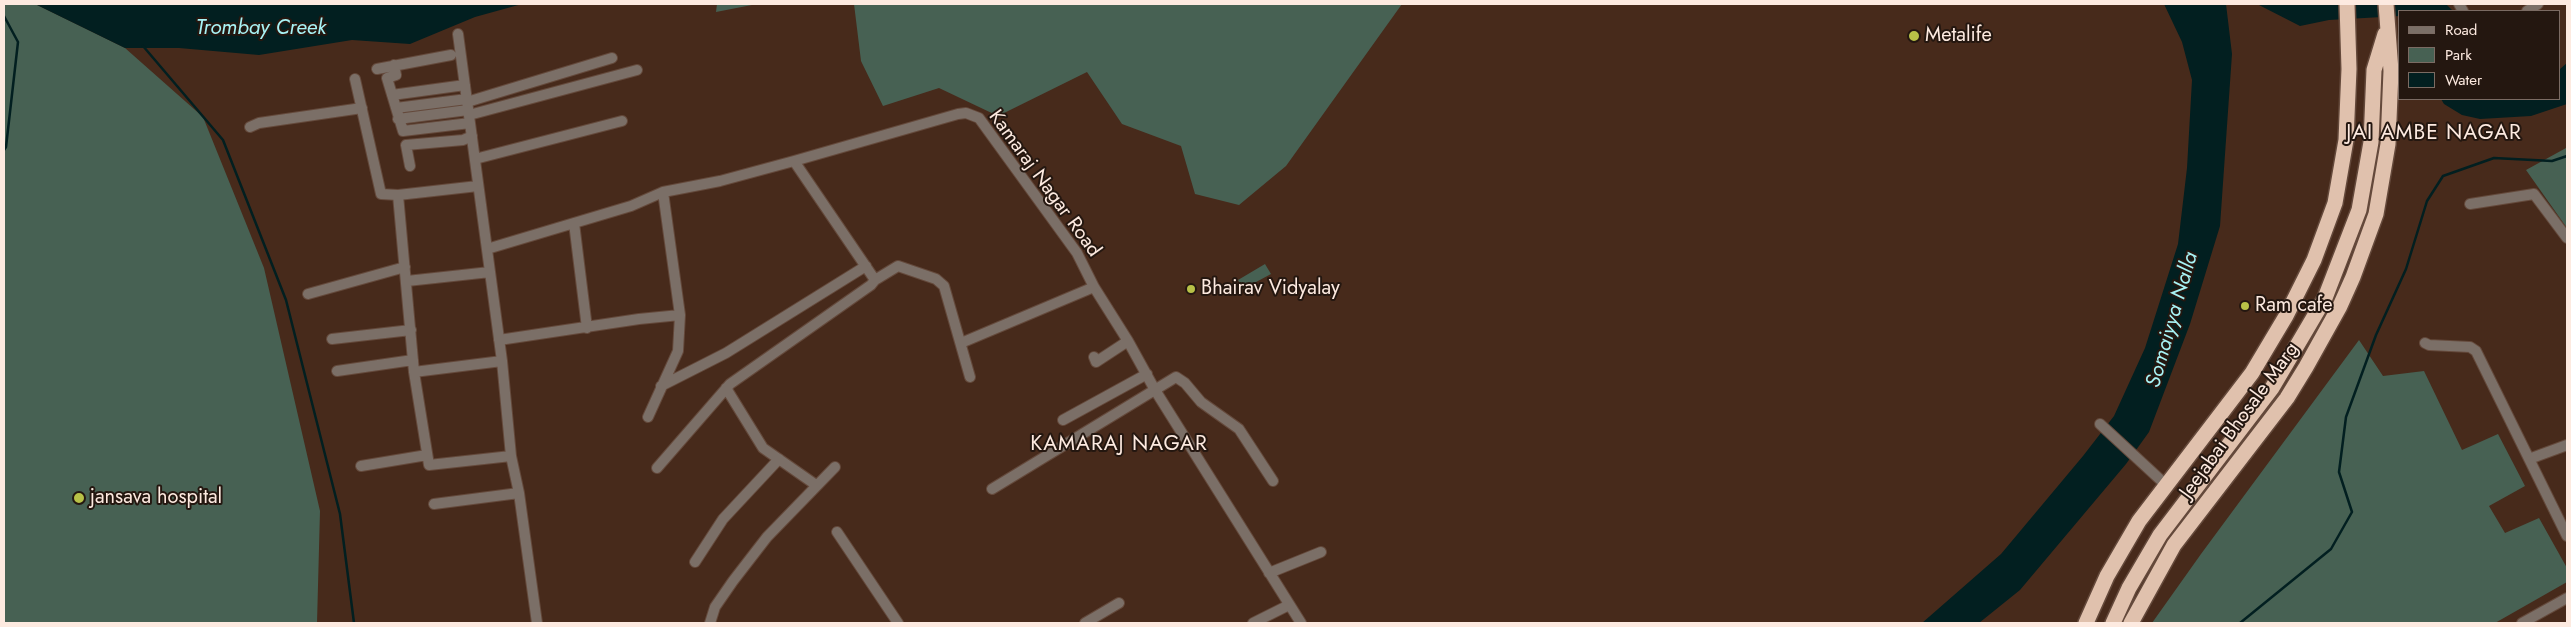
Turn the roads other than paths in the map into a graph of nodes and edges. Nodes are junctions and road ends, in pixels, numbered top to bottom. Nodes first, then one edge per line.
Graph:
1 (2347, 4) edge
2 (2386, 4) edge
3 (2387, 28) junction
4 (458, 34) dead end
5 (451, 55) dead end
6 (612, 58) dead end
7 (394, 65) junction
8 (376, 69) dead end
9 (637, 70) dead end
10 (355, 80) dead end
11 (465, 86) junction
12 (392, 95) junction
13 (362, 108) junction
14 (468, 110) junction
15 (397, 114) junction
16 (622, 121) dead end
17 (250, 127) dead end
18 (472, 136) junction
19 (475, 159) junction
20 (794, 161) junction
21 (410, 166) dead end
22 (478, 186) junction
23 (663, 192) junction
24 (398, 195) junction
25 (2470, 204) dead end
26 (574, 224) junction
27 (2567, 238) edge
28 (487, 249) junction
29 (866, 266) junction
30 (406, 267) junction
31 (490, 272) junction
32 (407, 280) junction
33 (875, 280) junction
34 (1094, 287) junction
35 (308, 294) dead end
36 (680, 316) junction
37 (587, 328) junction
38 (411, 330) junction
39 (332, 339) dead end
40 (499, 340) junction
41 (1128, 341) junction
42 (961, 343) junction
43 (2425, 343) dead end
44 (1094, 358) dead end
45 (413, 360) junction
46 (502, 362) junction
47 (336, 371) dead end
48 (414, 372) junction
49 (1147, 374) junction
50 (970, 377) dead end
51 (661, 386) junction
52 (726, 388) junction
53 (1155, 390) junction
54 (648, 417) dead end
55 (1063, 420) dead end
56 (2102, 426) dead end
57 (2567, 445) edge
58 (427, 455) junction
59 (512, 456) junction
60 (2529, 458) junction
61 (779, 459) junction
62 (361, 466) dead end
63 (835, 467) dead end
64 (657, 468) dead end
65 (1273, 481) dead end
66 (816, 485) junction
67 (2166, 485) junction
68 (992, 489) dead end
69 (519, 493) junction
70 (434, 504) dead end
71 (837, 532) dead end
72 (2567, 536) edge
73 (1321, 552) dead end
74 (695, 562) dead end
75 (1269, 572) junction
76 (2567, 598) edge
77 (1119, 603) dead end
78 (1289, 605) junction
79 (537, 623) edge
80 (710, 623) edge
81 (898, 623) edge
82 (1085, 623) edge
83 (1253, 623) edge
84 (1301, 623) edge
85 (2086, 623) edge
86 (2112, 623) edge
87 (2131, 623) edge
88 (2522, 623) edge

1 - 67 highway
2 - 3 highway, Jeejabai Bhosale Marg
3 - 86 highway
3 - 87 highway, Jeejabai Bhosale Marg
4 - 11 street
5 - 7 street
6 - 14 street
7 - 8 street
7 - 12 street
9 - 14 street
10 - 13 street
11 - 12 street
11 - 14 street
12 - 15 street
13 - 17 street
13 - 24 street
14 - 15 street
14 - 15 street
14 - 18 street
16 - 19 street
18 - 19 street
18 - 21 street
19 - 22 street
20 - 23 street, Kamaraj Nagar Road
20 - 29 street
20 - 34 street, Kamaraj Nagar Road
22 - 24 street
22 - 28 street
23 - 26 street, Kamaraj Nagar Road
23 - 36 street
24 - 30 street
25 - 27 street
26 - 28 street, Kamaraj Nagar Road
26 - 37 street
28 - 31 street
29 - 33 street
29 - 51 street
30 - 32 street
30 - 35 street
31 - 32 street
31 - 40 street
32 - 38 street
33 - 42 street
33 - 52 street
34 - 41 street, Kamaraj Nagar Road
34 - 42 street
36 - 37 street
36 - 51 street
37 - 40 street
38 - 39 street
38 - 45 street
40 - 46 street
41 - 44 street
41 - 49 street, Kamaraj Nagar Road
42 - 50 street
43 - 60 street
45 - 47 street
45 - 48 street
46 - 48 street
46 - 59 street
48 - 58 street
49 - 53 street, Kamaraj Nagar Road
49 - 55 street
51 - 54 street
52 - 61 street
52 - 64 street
53 - 65 street
53 - 68 street
53 - 75 street, Kamaraj Nagar Road
56 - 67 street
57 - 60 street
58 - 59 street
58 - 62 street
59 - 69 street
60 - 72 street
61 - 66 street
61 - 74 street
63 - 66 street
66 - 80 street
67 - 85 highway
69 - 70 street
69 - 79 street
71 - 81 street
73 - 75 street
75 - 78 street, Kamaraj Nagar Road
76 - 88 street
77 - 82 street
78 - 83 street
78 - 84 street, Kamaraj Nagar Road

